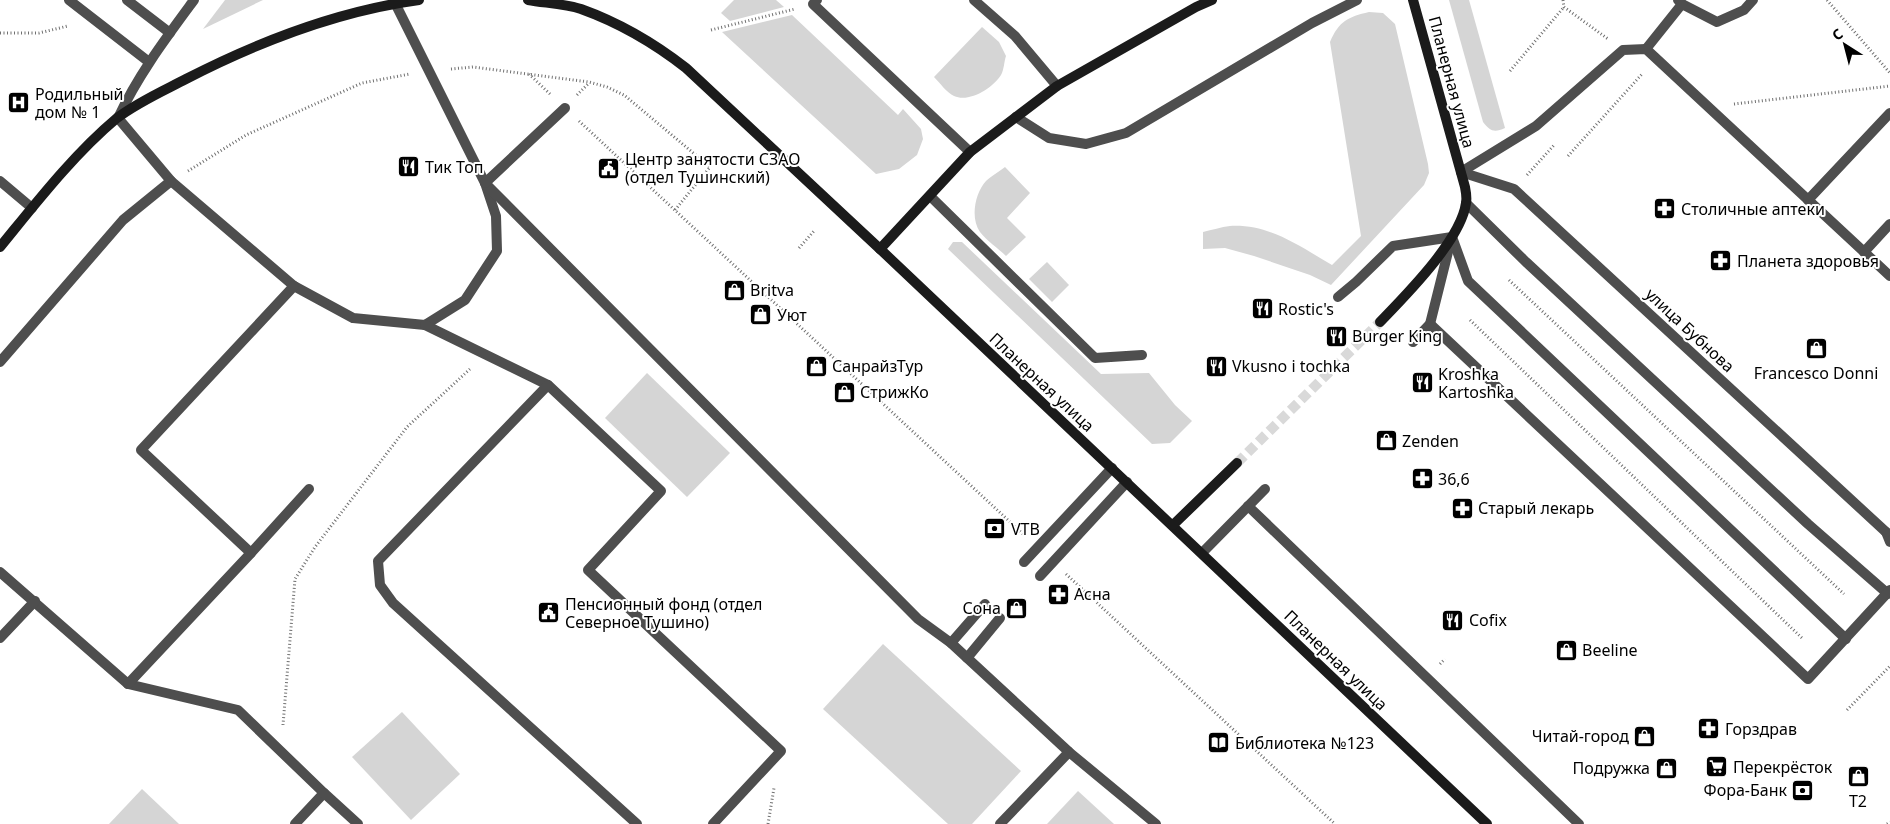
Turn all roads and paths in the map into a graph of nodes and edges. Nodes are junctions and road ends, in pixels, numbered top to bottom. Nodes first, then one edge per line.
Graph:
1 (69, 0) edge
2 (127, 0) edge
3 (194, 0) edge
4 (418, 0) edge
5 (528, 0) edge
6 (974, 0) edge
7 (1212, 0) edge
8 (1357, 0) edge
9 (1413, 0) edge
10 (1563, 0) edge
11 (1753, 0) edge
12 (1827, 0) edge
13 (815, 2) edge
14 (1680, 2) edge
15 (395, 3) junction
16 (1564, 7) junction
17 (71, 25) dead end
18 (711, 30) dead end
19 (0, 33) edge
20 (170, 33) junction
21 (1646, 49) junction
22 (1622, 50) junction
23 (1656, 58) junction
24 (148, 62) junction
25 (1510, 71) dead end
26 (1890, 73) edge
27 (1057, 86) junction
28 (1890, 86) edge
29 (1708, 107) junction
30 (565, 108) dead end
31 (1890, 113) edge
32 (1016, 117) junction
33 (118, 118) junction
34 (585, 126) dead end
35 (1554, 144) dead end
36 (970, 152) junction
37 (1568, 156) dead end
38 (1461, 172) junction
39 (1527, 175) dead end
40 (0, 181) edge
41 (171, 181) junction
42 (485, 183) junction
43 (930, 196) junction
44 (1808, 200) junction
45 (1466, 203) junction
46 (32, 208) junction
47 (1890, 224) edge
48 (814, 231) dead end
49 (1452, 237) junction
50 (0, 247) edge
51 (799, 248) dead end
52 (880, 249) junction
53 (1864, 252) junction
54 (1890, 276) edge
55 (1509, 280) dead end
56 (294, 286) junction
57 (1338, 297) dead end
58 (1470, 320) dead end
59 (1380, 322) tunnel mouth
60 (1430, 324) junction
61 (425, 325) junction
62 (1413, 342) dead end
63 (486, 355) junction
64 (1142, 355) dead end
65 (0, 362) edge
66 (548, 384) junction
67 (1238, 463) tunnel mouth
68 (1112, 468) junction
69 (1127, 482) junction
70 (309, 489) dead end
71 (1265, 489) dead end
72 (1248, 506) junction
73 (1172, 526) junction
74 (1889, 537) edge
75 (1038, 548) junction
76 (251, 553) junction
77 (1202, 553) junction
78 (1024, 562) dead end
79 (0, 572) edge
80 (1040, 576) dead end
81 (1889, 592) edge
82 (1844, 594) dead end
83 (35, 602) junction
84 (985, 604) dead end
85 (1000, 618) dead end
86 (0, 638) edge
87 (1803, 639) dead end
88 (1846, 639) junction
89 (951, 643) junction
90 (967, 658) junction
91 (1890, 666) edge
92 (128, 684) junction
93 (1847, 710) dead end
94 (281, 751) junction
95 (1069, 752) junction
96 (324, 793) junction
97 (295, 824) edge
98 (358, 824) edge
99 (637, 824) edge
100 (713, 824) edge
101 (1000, 824) edge
102 (1156, 824) edge
103 (1335, 824) edge
104 (1487, 824) edge
105 (1579, 824) edge

1 - 24 street
2 - 20 street
3 - 20 street
4 - 15 main road
5 - 52 main road, Планерная улица
6 - 27 street
7 - 27 main road
8 - 32 street
9 - 38 main road, Планерная улица
10 - 16 path
11 - 14 street
12 - 26 path
13 - 18 path
13 - 36 street
14 - 21 street
15 - 33 main road
15 - 42 street
16 - 22 path
16 - 25 path
17 - 19 path
20 - 24 street
21 - 22 street
21 - 23 street
22 - 38 street
23 - 29 street
23 - 37 path
24 - 33 street
27 - 32 main road
28 - 29 path
29 - 44 street
30 - 42 street
31 - 44 street
32 - 36 main road
33 - 41 street
33 - 46 main road
34 - 75 path
35 - 39 path
36 - 43 main road
38 - 45 main road, Планерная улица
38 - 74 street, улица Бубнова
40 - 46 street
41 - 56 street
41 - 65 street
42 - 61 street
42 - 89 street
43 - 52 main road
43 - 64 street
44 - 53 street
45 - 49 main road
45 - 81 street
46 - 50 main road
47 - 53 street
48 - 51 path
49 - 57 street
49 - 59 main road
49 - 60 street
49 - 88 street
52 - 68 main road, Планерная улица
53 - 54 street
55 - 82 path
56 - 61 street
56 - 76 street
58 - 87 path
60 - 62 street
60 - 88 street
61 - 63 street
63 - 66 street
63 - 94 path
66 - 99 street
66 - 100 street
67 - 73 main road
68 - 69 main road, Планерная улица
68 - 75 street
69 - 73 main road, Планерная улица
69 - 80 street
70 - 76 street
71 - 72 street
72 - 77 street
72 - 105 street
73 - 77 main road, Планерная улица
75 - 78 street
75 - 103 path
76 - 92 street
77 - 104 main road, Планерная улица
79 - 83 street
81 - 88 street
83 - 86 street
83 - 92 street
84 - 89 street
85 - 90 street
89 - 90 street
90 - 95 street
91 - 93 path
92 - 94 street
94 - 96 street
95 - 101 street
95 - 102 street
96 - 97 street
96 - 98 street

